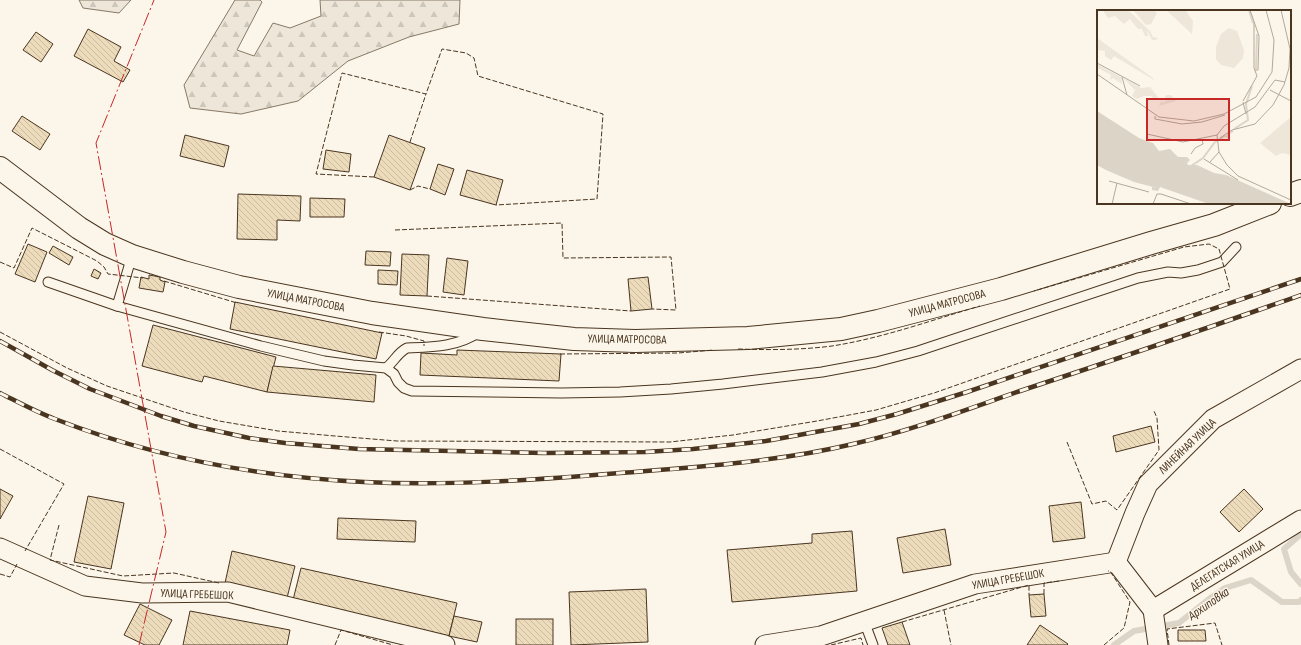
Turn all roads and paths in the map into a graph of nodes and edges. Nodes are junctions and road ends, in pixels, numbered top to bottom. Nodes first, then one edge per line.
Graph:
1 (0, 168) edge
2 (1301, 190) edge
3 (1291, 195) edge
4 (1267, 204) edge
5 (1236, 247) dead end
6 (132, 256) junction
7 (48, 282) dead end
8 (117, 306) junction
9 (483, 329) junction
10 (386, 368) junction
11 (1301, 369) edge
12 (1301, 520) edge
13 (0, 548) edge
14 (1116, 562) junction
15 (1153, 610) junction
16 (864, 621) junction
17 (1158, 640) edge
18 (445, 645) edge
19 (765, 645) edge
20 (873, 645) edge

1 - 6 street, УЛИЦА МАТРОСОВА
2 - 3 street
4 - 9 street, УЛИЦА МАТРОСОВА
5 - 10 lane
6 - 8 lane
6 - 9 street, УЛИЦА МАТРОСОВА
7 - 8 lane
8 - 10 lane
9 - 10 lane
11 - 14 street, ЛИНЕЙНАЯ УЛИЦА
12 - 15 street, ДЕЛЕГАТСКАЯ УЛИЦА
13 - 18 street, УЛИЦА ГРЕБЕШОК
14 - 15 street
14 - 16 street, УЛИЦА ГРЕБЕШОК
15 - 17 street
16 - 19 street, УЛИЦА ГРЕБЕШОК
16 - 20 lane

